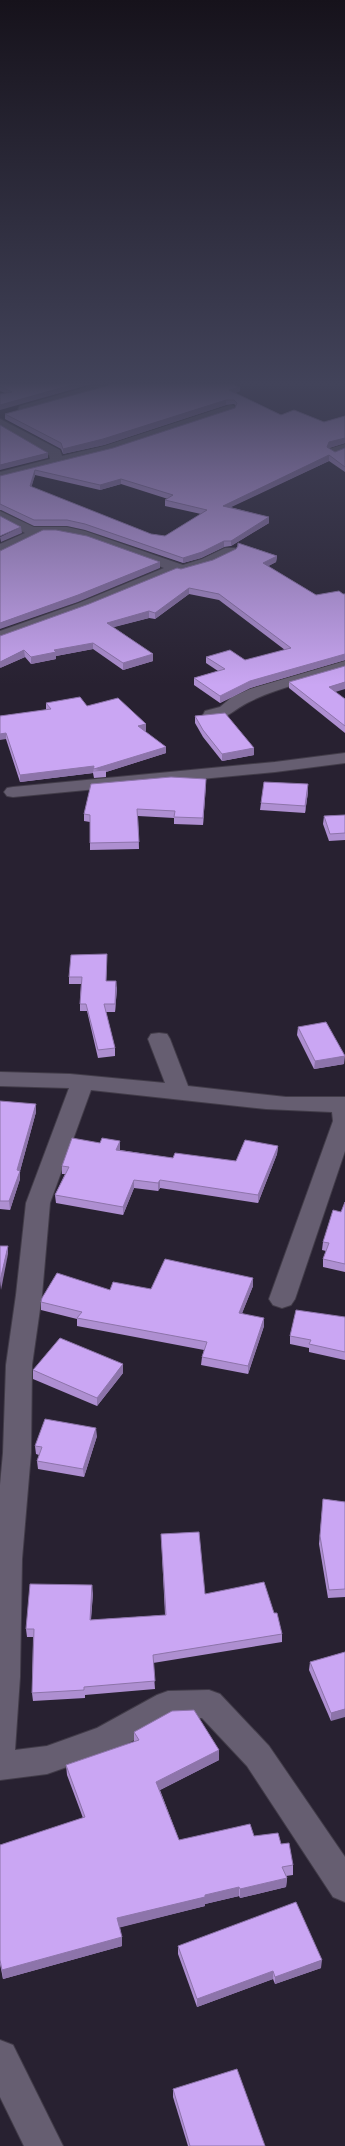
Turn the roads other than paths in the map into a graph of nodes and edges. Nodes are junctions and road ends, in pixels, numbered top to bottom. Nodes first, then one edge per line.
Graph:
1 (0, 515) edge
2 (37, 532) junction
3 (0, 549) edge
4 (230, 551) edge
5 (178, 568) junction
6 (0, 636) edge
7 (345, 666) edge
8 (211, 715) edge
9 (345, 758) edge
10 (13, 792) dead end
11 (158, 1039) dead end
12 (0, 1079) edge
13 (82, 1083) junction
14 (179, 1092) junction
15 (344, 1113) edge
16 (282, 1300) dead end
17 (0, 1747) edge
18 (0, 1766) edge
19 (345, 1886) edge
20 (0, 2058) edge
21 (44, 2146) edge

1 - 2 street
2 - 3 street
2 - 5 street
4 - 5 street
5 - 6 street
7 - 8 street
9 - 10 street
11 - 14 street
12 - 13 street
13 - 14 street
13 - 17 street
14 - 15 street
15 - 16 street
18 - 19 street
20 - 21 street

